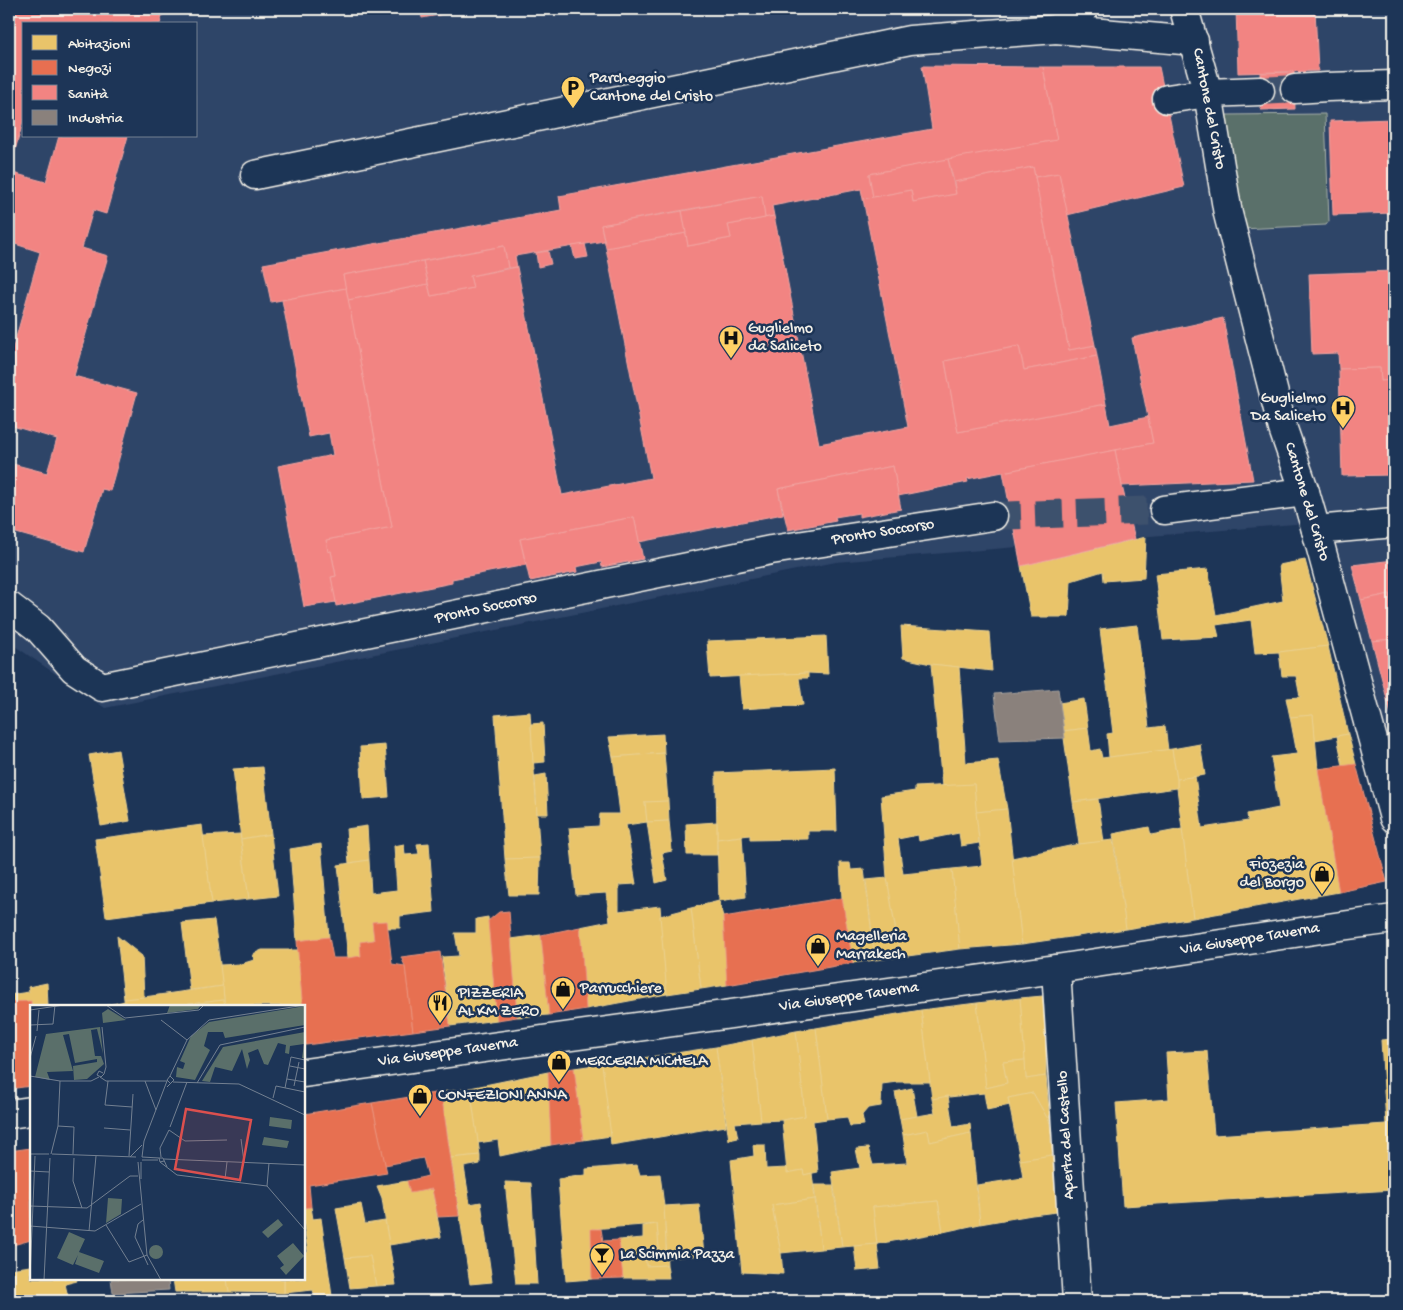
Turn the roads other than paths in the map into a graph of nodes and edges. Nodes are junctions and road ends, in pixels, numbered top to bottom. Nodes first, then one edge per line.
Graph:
1 (1084, 9) edge
2 (1184, 9) edge
3 (1056, 29) junction
4 (1194, 41) junction
5 (1394, 85) edge
6 (1295, 89) tunnel mouth
7 (1260, 91) tunnel mouth
8 (1208, 93) junction
9 (1167, 99) dead end
10 (255, 175) dead end
11 (1305, 492) junction
12 (1164, 510) tunnel mouth
13 (994, 516) tunnel mouth
14 (1394, 523) edge
15 (1316, 530) junction
16 (9, 606) edge
17 (1394, 818) edge
18 (1394, 919) edge
19 (1056, 970) junction
20 (305, 1073) edge
21 (30, 1111) edge
22 (9, 1114) edge
23 (1077, 1301) edge

1 - 3 street
2 - 4 street, Cantone del Cristo
3 - 4 street
3 - 10 street
4 - 8 street, Cantone del Cristo
5 - 6 street
7 - 8 street
8 - 9 street
8 - 11 street, Cantone del Cristo
11 - 12 street
11 - 15 street, Cantone del Cristo
13 - 16 street, Pronto Soccorso
14 - 15 street
15 - 17 street, Cantone del Cristo
18 - 19 street, Via Giuseppe Taverna
19 - 20 street, Via Giuseppe Taverna
19 - 23 street, Aperta del Castello
21 - 22 street

